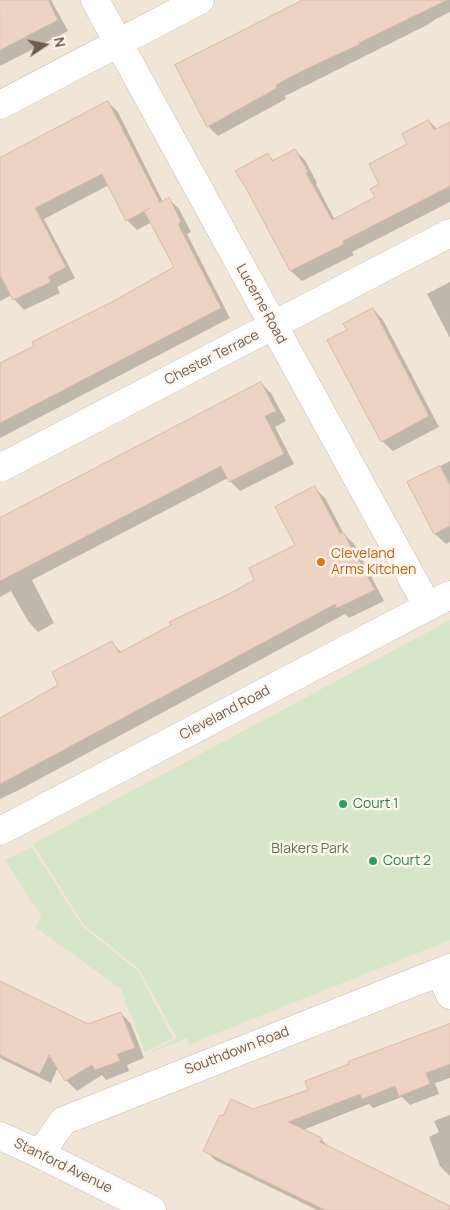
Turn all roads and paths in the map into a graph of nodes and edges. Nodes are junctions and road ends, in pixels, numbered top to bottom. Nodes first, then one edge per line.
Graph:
1 (94, 0) edge
2 (200, 0) edge
3 (118, 43) junction
4 (0, 105) edge
5 (450, 234) edge
6 (274, 326) junction
7 (0, 468) edge
8 (439, 601) edge
9 (0, 831) edge
10 (447, 978) edge
11 (0, 1136) edge
12 (40, 1154) junction
13 (152, 1210) edge

1 - 3 street, Lucerne Road
2 - 3 street
3 - 4 street
3 - 6 street, Lucerne Road
5 - 6 street, Chester Terrace
6 - 7 street, Chester Terrace
6 - 8 street, Lucerne Road
8 - 9 street, Cleveland Road
10 - 12 street, Southdown Road
11 - 12 street, Stanford Avenue
12 - 13 street, Stanford Avenue

